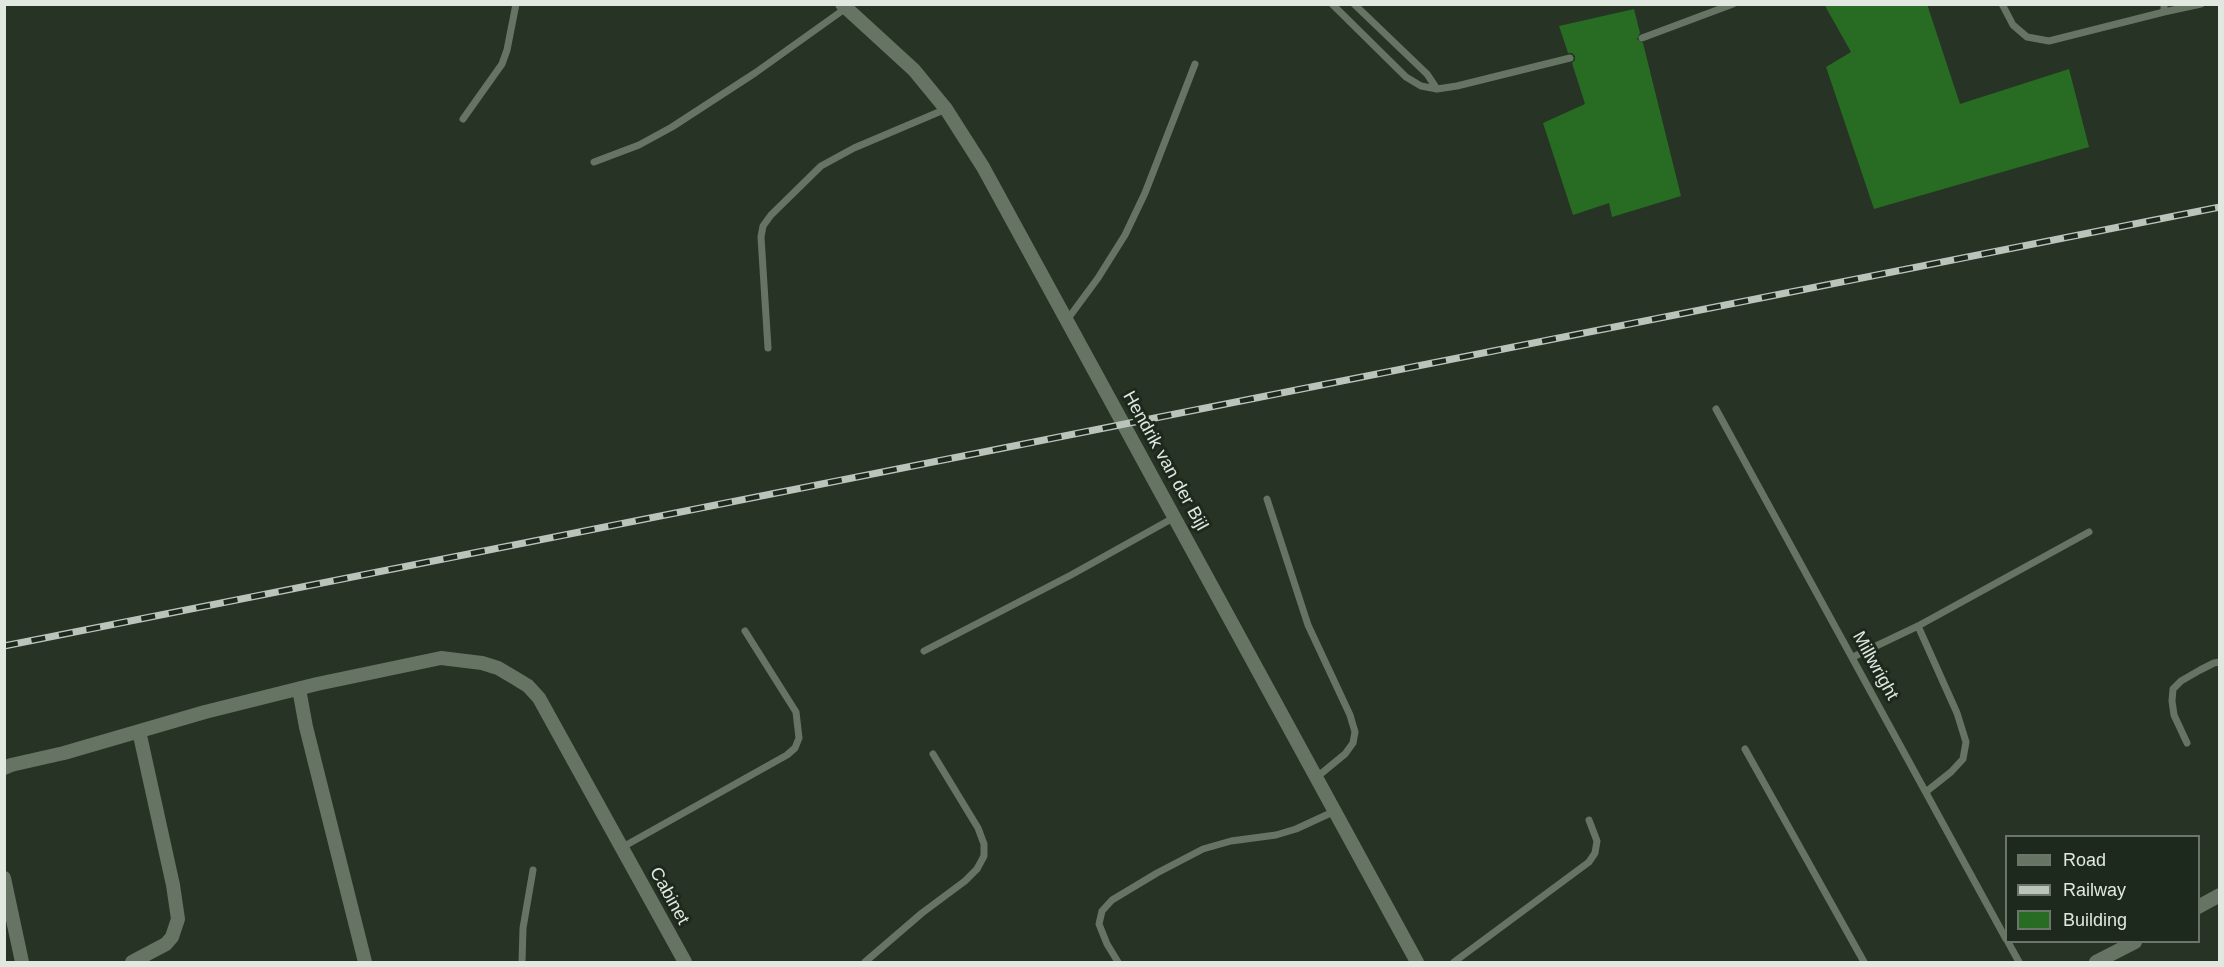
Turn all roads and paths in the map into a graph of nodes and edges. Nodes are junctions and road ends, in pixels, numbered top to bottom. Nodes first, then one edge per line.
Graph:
1 (516, 4) edge
2 (1332, 4) edge
3 (1354, 4) edge
4 (2002, 4) edge
5 (2201, 4) edge
6 (1732, 5) edge
7 (844, 6) edge
8 (2164, 8) edge
9 (1642, 39) dead end
10 (1570, 58) dead end
11 (1195, 64) dead end
12 (1437, 89) junction
13 (946, 109) junction
14 (463, 119) dead end
15 (594, 162) dead end
16 (1067, 320) junction
17 (768, 348) dead end
18 (1716, 409) dead end
19 (1267, 499) dead end
20 (1175, 517) junction
21 (2089, 532) dead end
22 (1918, 626) junction
23 (746, 631) dead end
24 (924, 651) dead end
25 (1853, 657) junction
26 (2220, 662) edge
27 (299, 688) junction
28 (139, 731) junction
29 (2187, 743) dead end
30 (1745, 749) dead end
31 (933, 754) dead end
32 (4, 768) edge
33 (1317, 777) junction
34 (1926, 791) junction
35 (1335, 811) junction
36 (1589, 820) dead end
37 (621, 848) junction
38 (532, 870) dead end
39 (4, 878) edge
40 (2220, 896) edge
41 (2200, 906) edge
42 (2005, 936) edge
43 (2009, 943) edge
44 (2133, 943) edge
45 (22, 963) edge
46 (132, 963) edge
47 (365, 963) edge
48 (522, 963) edge
49 (685, 963) edge
50 (865, 963) edge
51 (1118, 963) edge
52 (1418, 963) edge
53 (1454, 963) edge
54 (1864, 963) edge
55 (2019, 963) edge
56 (2096, 963) edge

1 - 14 lane
2 - 12 lane
3 - 12 lane
4 - 8 lane
5 - 8 lane
6 - 9 lane
7 - 13 street, Hendrik van der Bijl
7 - 15 lane
10 - 12 lane
11 - 16 lane
13 - 16 street, Hendrik van der Bijl
13 - 17 lane
16 - 20 street, Hendrik van der Bijl
18 - 25 lane, Millwright
19 - 33 lane
20 - 24 lane
20 - 33 street, Hendrik van der Bijl
21 - 22 lane
22 - 25 lane
22 - 34 lane
23 - 37 lane
25 - 34 lane, Millwright
26 - 29 lane
27 - 28 street, Cabinet
27 - 37 street, Cabinet
27 - 47 street
28 - 32 street, Cabinet
28 - 46 street
30 - 54 lane
31 - 50 lane
33 - 35 street, Hendrik van der Bijl
34 - 42 lane, Millwright
35 - 51 lane
35 - 52 street, Hendrik van der Bijl
36 - 53 lane
37 - 49 street, Cabinet
38 - 48 lane
39 - 45 street
40 - 41 street
43 - 55 lane, Millwright
44 - 56 street

